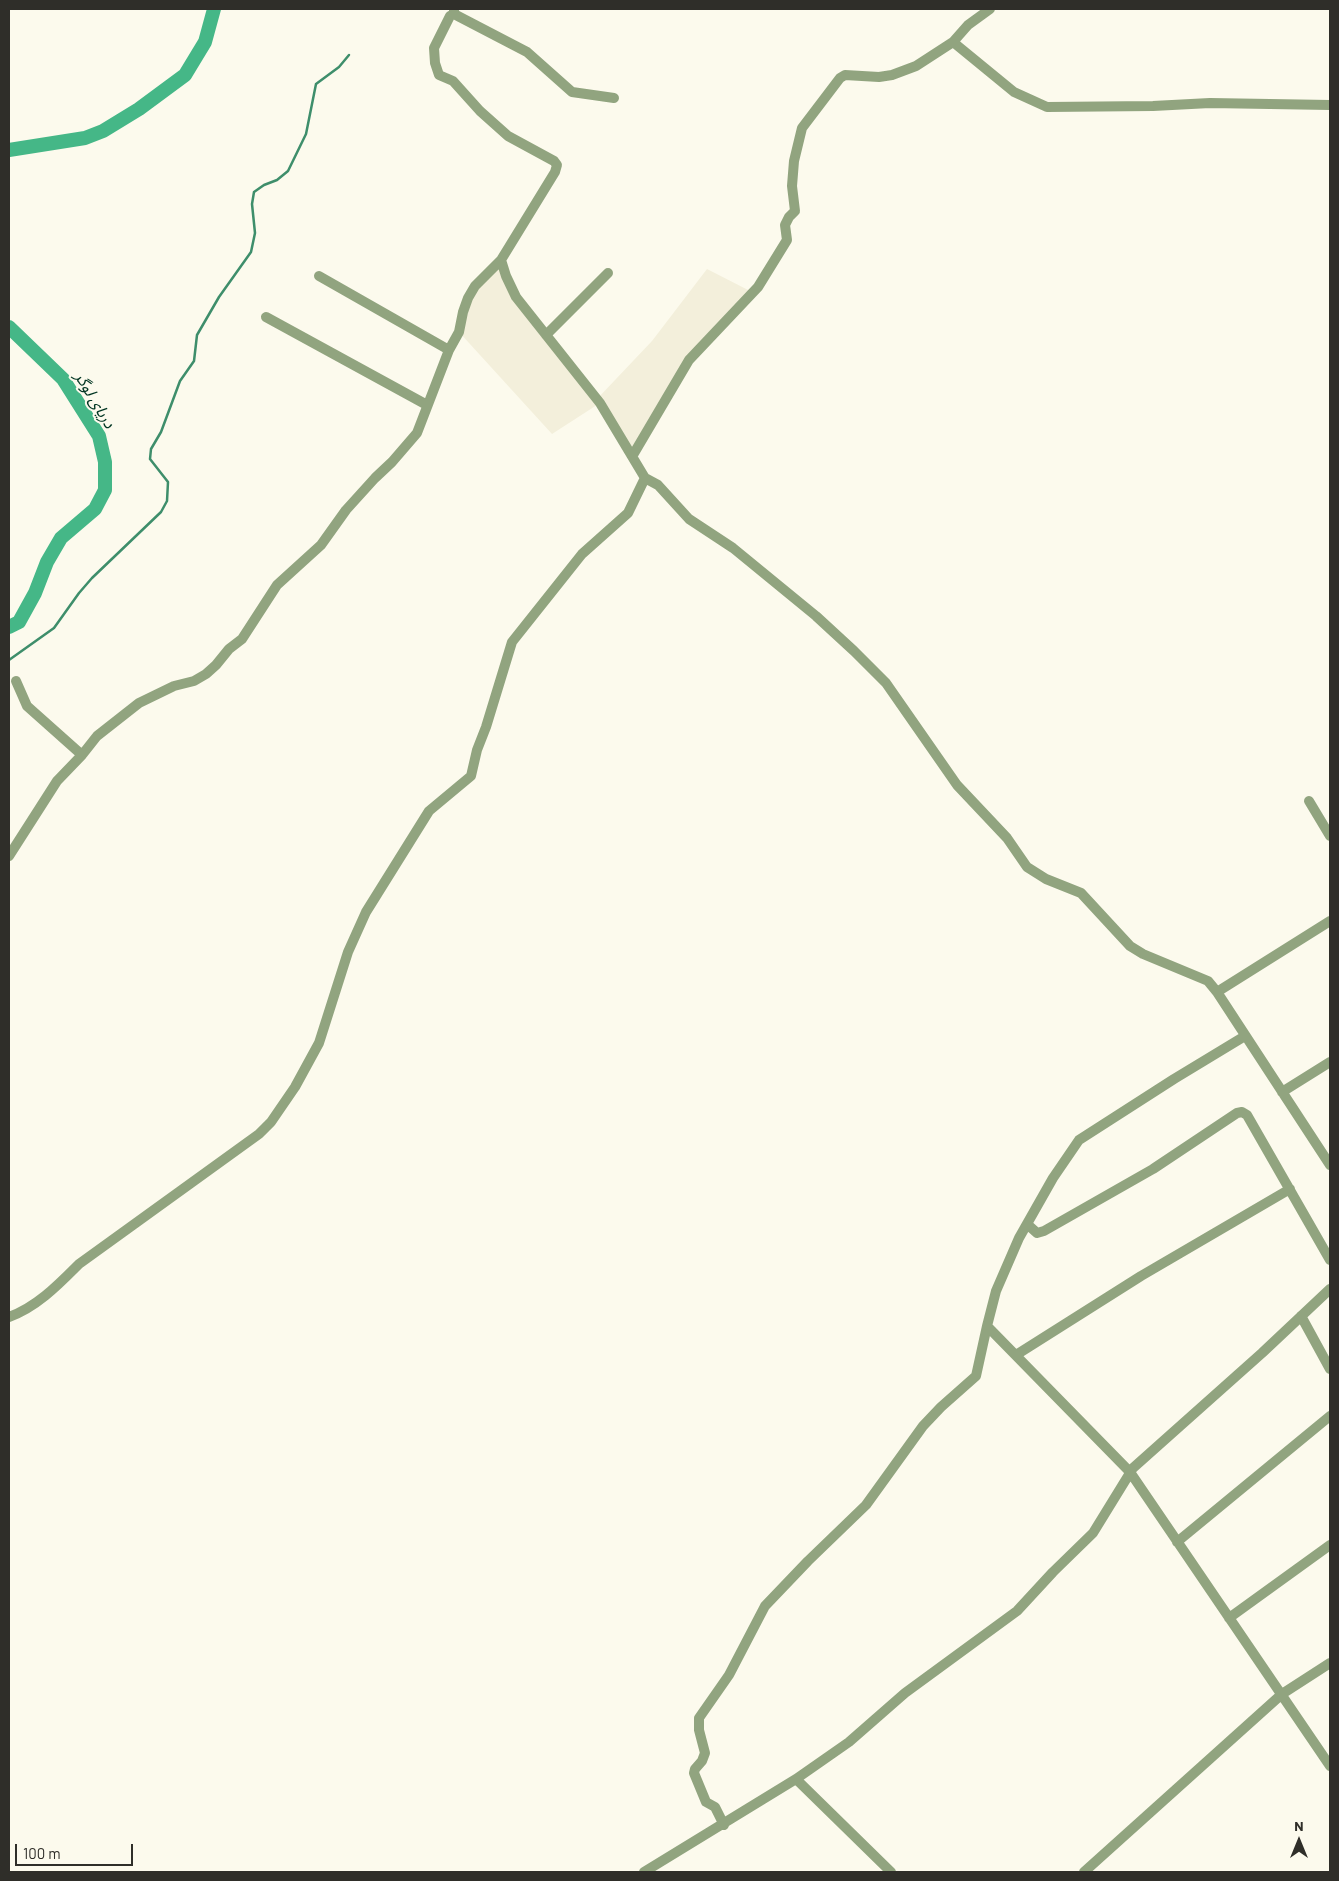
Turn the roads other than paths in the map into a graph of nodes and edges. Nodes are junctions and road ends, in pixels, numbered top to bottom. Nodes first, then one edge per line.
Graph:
1 (990, 9) edge
2 (454, 11) edge
3 (953, 42) junction
4 (614, 98) dead end
5 (1330, 105) edge
6 (501, 260) junction
7 (608, 273) dead end
8 (319, 276) dead end
9 (266, 317) dead end
10 (546, 335) junction
11 (449, 350) junction
12 (427, 406) junction
13 (633, 455) junction
14 (645, 478) junction
15 (16, 682) dead end
16 (82, 755) junction
17 (1309, 801) dead end
18 (1330, 836) edge
19 (9, 856) edge
20 (1330, 921) edge
21 (1217, 992) junction
22 (1245, 1036) junction
23 (1330, 1062) edge
24 (1282, 1092) junction
25 (1330, 1165) edge
26 (1290, 1189) junction
27 (1027, 1224) junction
28 (1330, 1260) edge
29 (1330, 1289) edge
30 (1301, 1316) junction
31 (9, 1317) edge
32 (987, 1326) junction
33 (1016, 1355) junction
34 (1330, 1369) edge
35 (1330, 1416) edge
36 (1130, 1472) junction
37 (1177, 1542) junction
38 (1330, 1545) edge
39 (1229, 1618) junction
40 (1330, 1663) edge
41 (1282, 1694) junction
42 (1330, 1766) edge
43 (796, 1779) junction
44 (724, 1825) junction
45 (644, 1872) edge
46 (891, 1872) edge
47 (1084, 1872) edge

1 - 3 street
2 - 4 street
2 - 6 street
3 - 5 street
3 - 13 street
6 - 10 street
6 - 11 street
7 - 10 street
8 - 11 street
9 - 12 street
10 - 13 street
11 - 12 street
12 - 16 street
13 - 14 street
14 - 21 street
14 - 31 street
15 - 16 street
16 - 19 street
17 - 18 street
20 - 21 street
21 - 22 street
22 - 24 street
22 - 27 street
23 - 24 street
24 - 25 street
26 - 27 street
26 - 28 street
26 - 33 street
27 - 32 street
29 - 30 street
30 - 34 street
30 - 36 street
32 - 33 street
32 - 44 street
33 - 36 street
35 - 37 street
36 - 37 street
36 - 43 street
37 - 39 street
38 - 39 street
39 - 41 street
40 - 41 street
41 - 42 street
41 - 47 street
43 - 44 street
43 - 46 street
44 - 45 street

